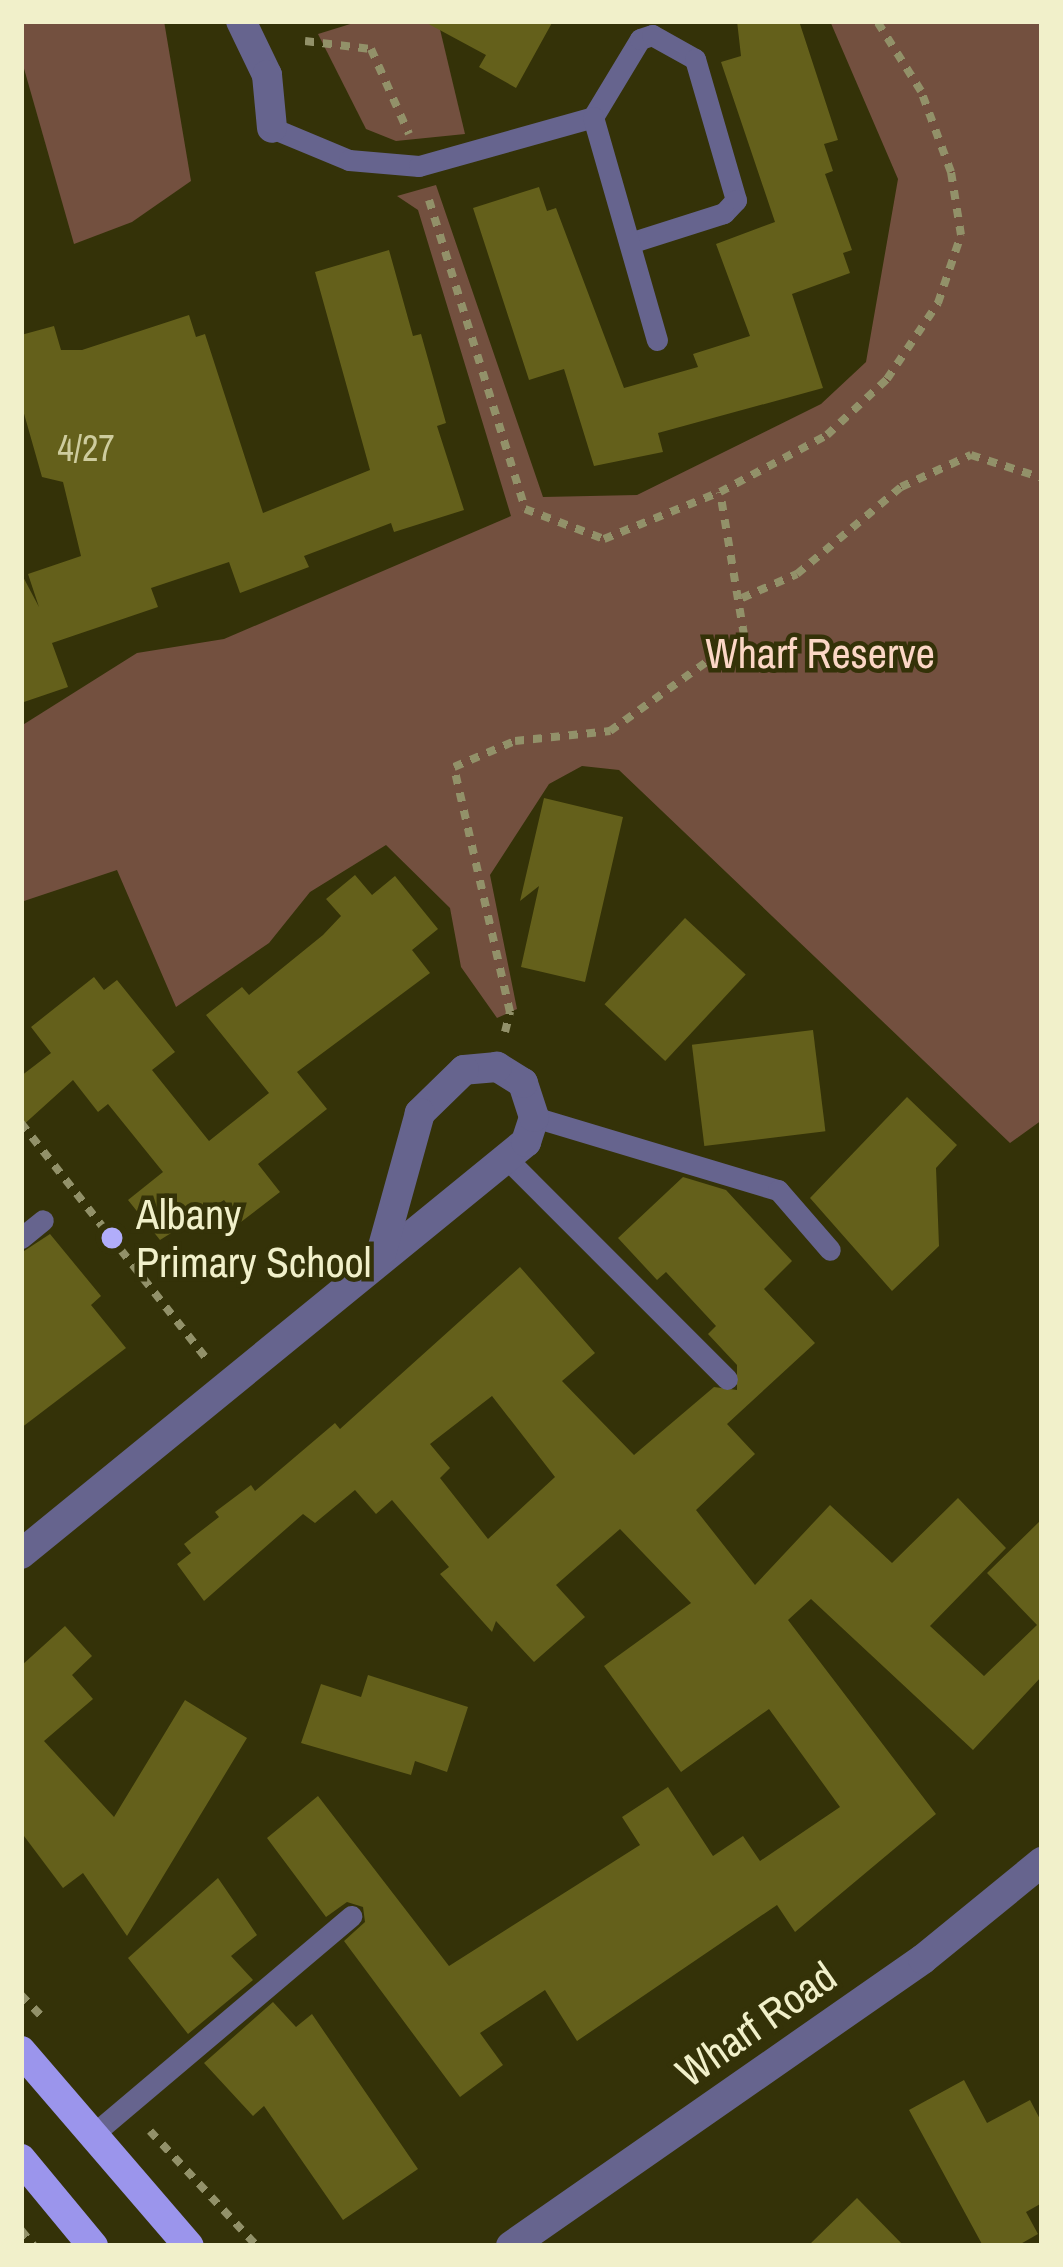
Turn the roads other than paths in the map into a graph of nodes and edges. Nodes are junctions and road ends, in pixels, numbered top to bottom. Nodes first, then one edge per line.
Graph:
1 (242, 21) edge
2 (593, 117) junction
3 (272, 128) joint
4 (630, 243) junction
5 (658, 340) dead end
6 (534, 1118) junction
7 (507, 1159) junction
8 (44, 1220) dead end
9 (21, 1238) edge
10 (830, 1250) dead end
11 (379, 1261) junction
12 (727, 1379) dead end
13 (21, 1554) edge
14 (1042, 1862) edge
15 (351, 1916) dead end
16 (21, 2051) edge
17 (97, 2131) junction
18 (21, 2159) edge
19 (93, 2246) edge
20 (188, 2246) edge
21 (511, 2246) edge

1 - 3 street
2 - 3 lane
2 - 4 lane
2 - 4 lane
4 - 5 lane
6 - 7 street
6 - 10 lane
6 - 11 street
7 - 11 street
7 - 12 lane
8 - 9 lane
11 - 13 street
14 - 21 street, Wharf Road
15 - 17 lane
16 - 17 main road
17 - 20 main road
18 - 19 main road

